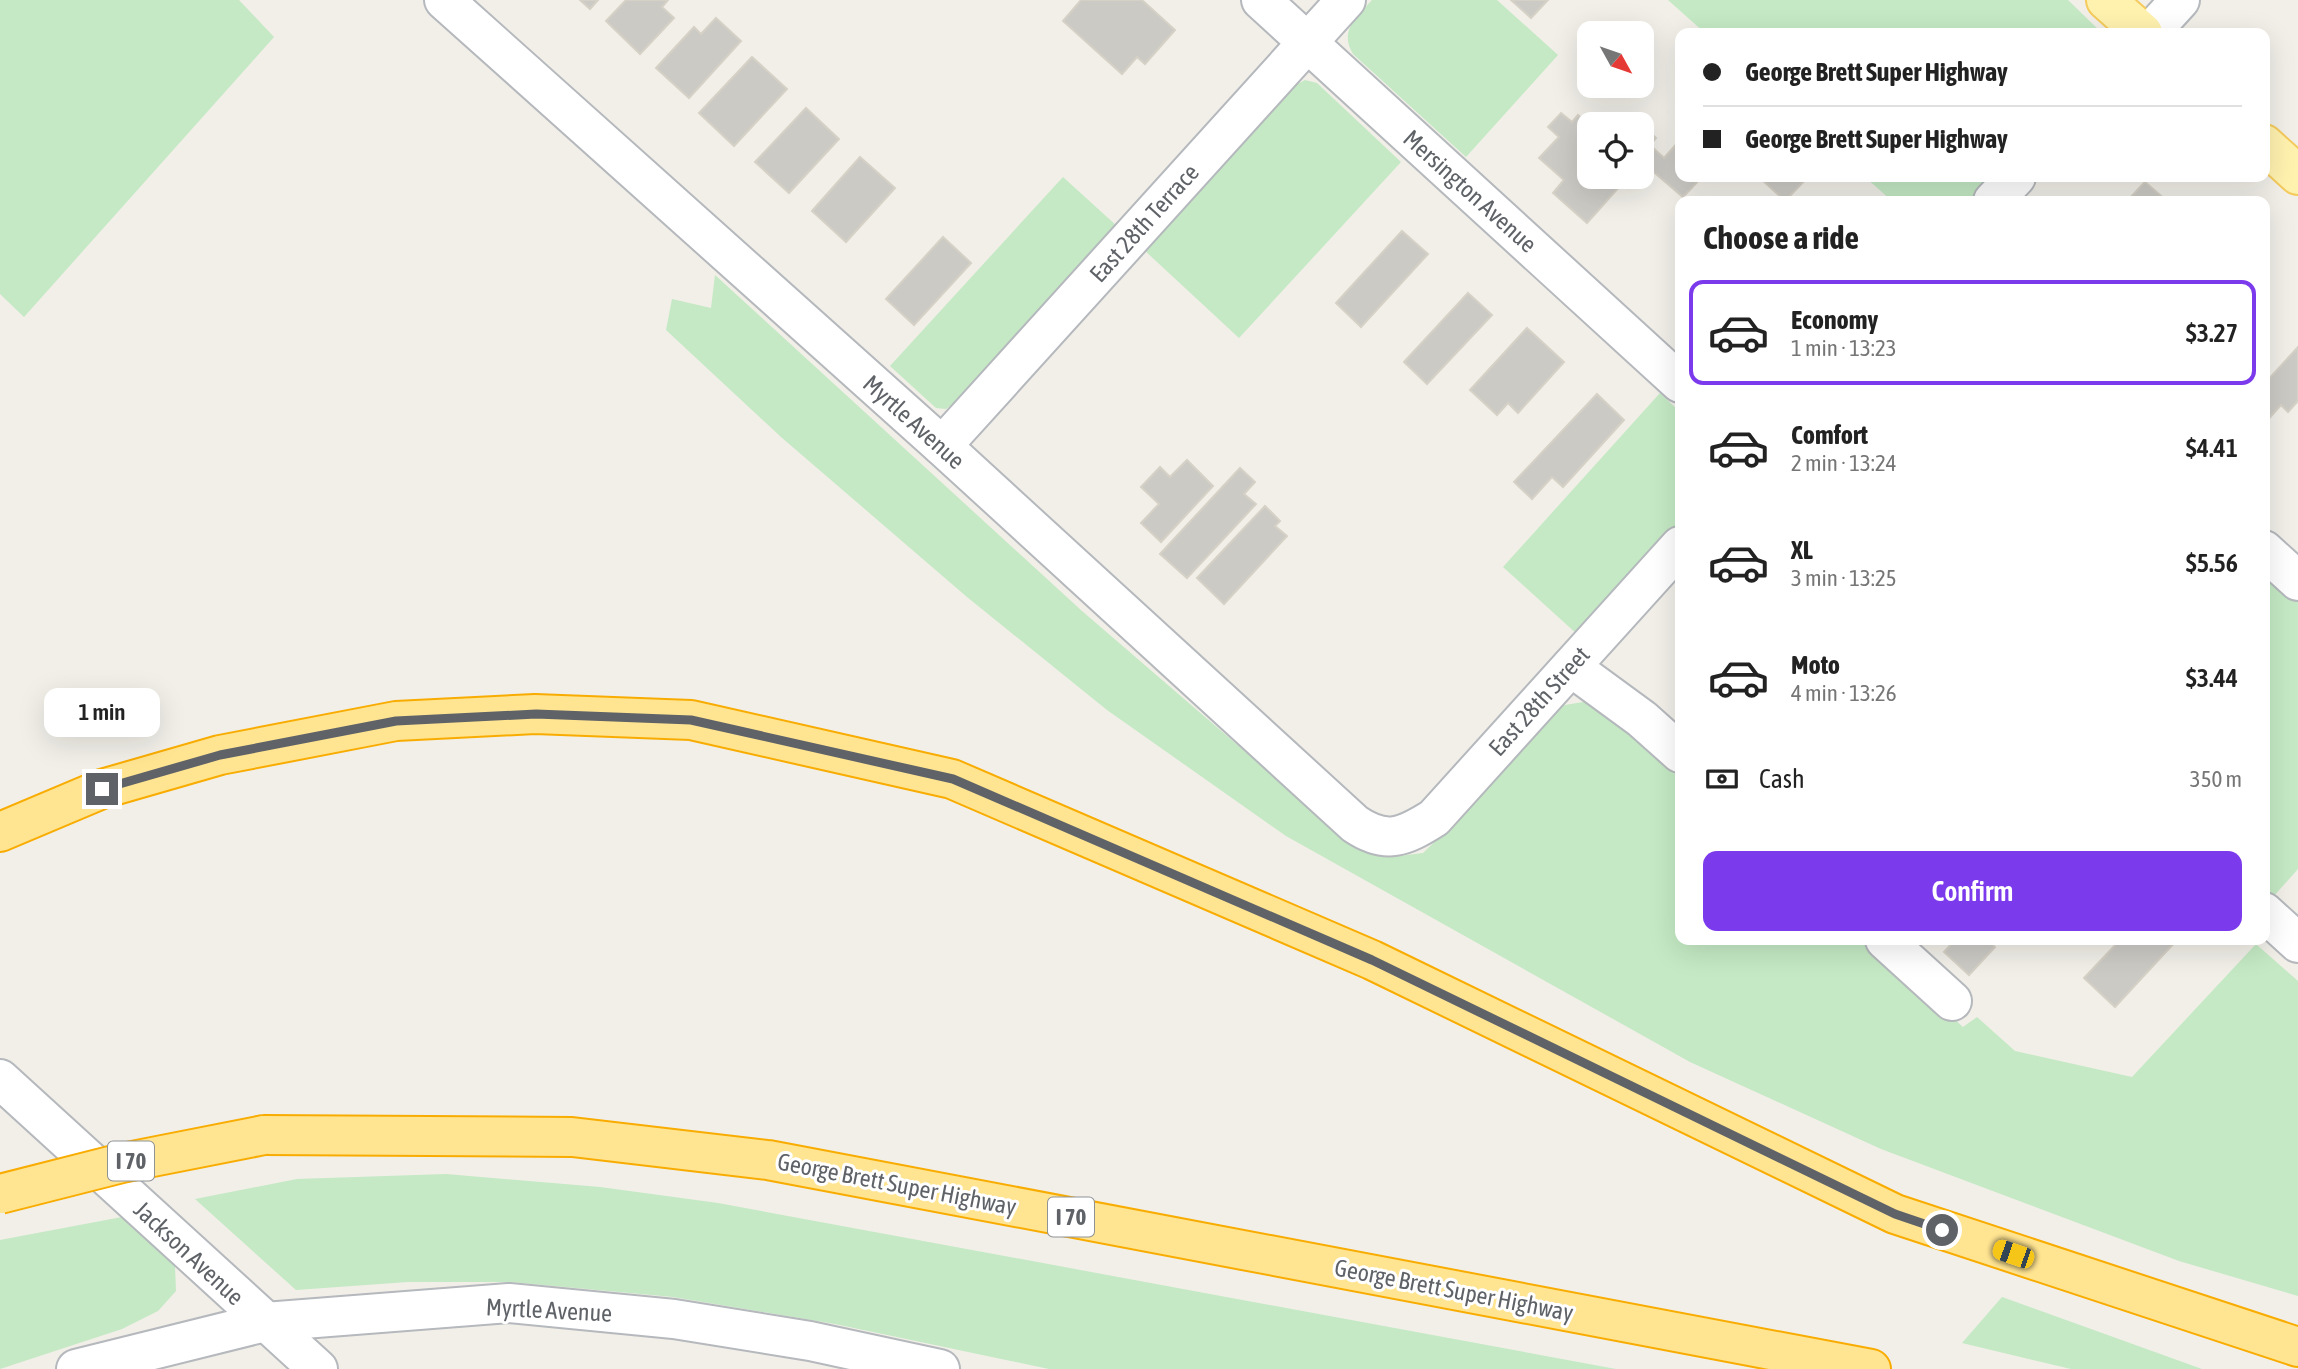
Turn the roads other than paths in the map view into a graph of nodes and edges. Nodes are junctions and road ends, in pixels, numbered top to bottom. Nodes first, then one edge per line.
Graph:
1 (444, 0) edge
2 (1261, 0) edge
3 (1346, 0) edge
4 (2106, 0) edge
5 (2180, 0) edge
6 (2137, 28) edge
7 (2155, 28) edge
8 (1308, 43) junction
9 (2270, 149) edge
10 (2298, 175) edge
11 (2011, 182) edge
12 (1998, 196) edge
13 (1675, 378) edge
14 (942, 446) junction
15 (1675, 552) edge
16 (2270, 555) edge
17 (2298, 581) edge
18 (1571, 667) junction
19 (1675, 749) edge
20 (0, 832) edge
21 (1387, 836) joint
22 (2270, 917) edge
23 (2298, 943) edge
24 (1890, 945) edge
25 (1952, 1001) dead end
26 (0, 1079) edge
27 (0, 1194) edge
28 (265, 1322) junction
29 (2298, 1347) edge
30 (76, 1369) edge
31 (318, 1369) edge
32 (940, 1369) edge
33 (1871, 1369) edge

1 - 14 street, Myrtle Avenue
2 - 8 street, Mersington Avenue
3 - 8 street, East 28th Terrace
4 - 6 main road
5 - 7 street
8 - 13 street, Mersington Avenue
8 - 14 street, East 28th Terrace
9 - 10 main road
11 - 12 street
14 - 21 street, Myrtle Avenue
15 - 18 street, East 28th Street
16 - 17 street
18 - 19 street
18 - 21 street, East 28th Street
20 - 29 highway
22 - 23 street
24 - 25 street
26 - 28 street, Jackson Avenue
27 - 33 highway, George Brett Super Highway / I 70, bridge
28 - 30 street, Myrtle Avenue
28 - 31 street, Jackson Avenue
28 - 32 street, Myrtle Avenue

